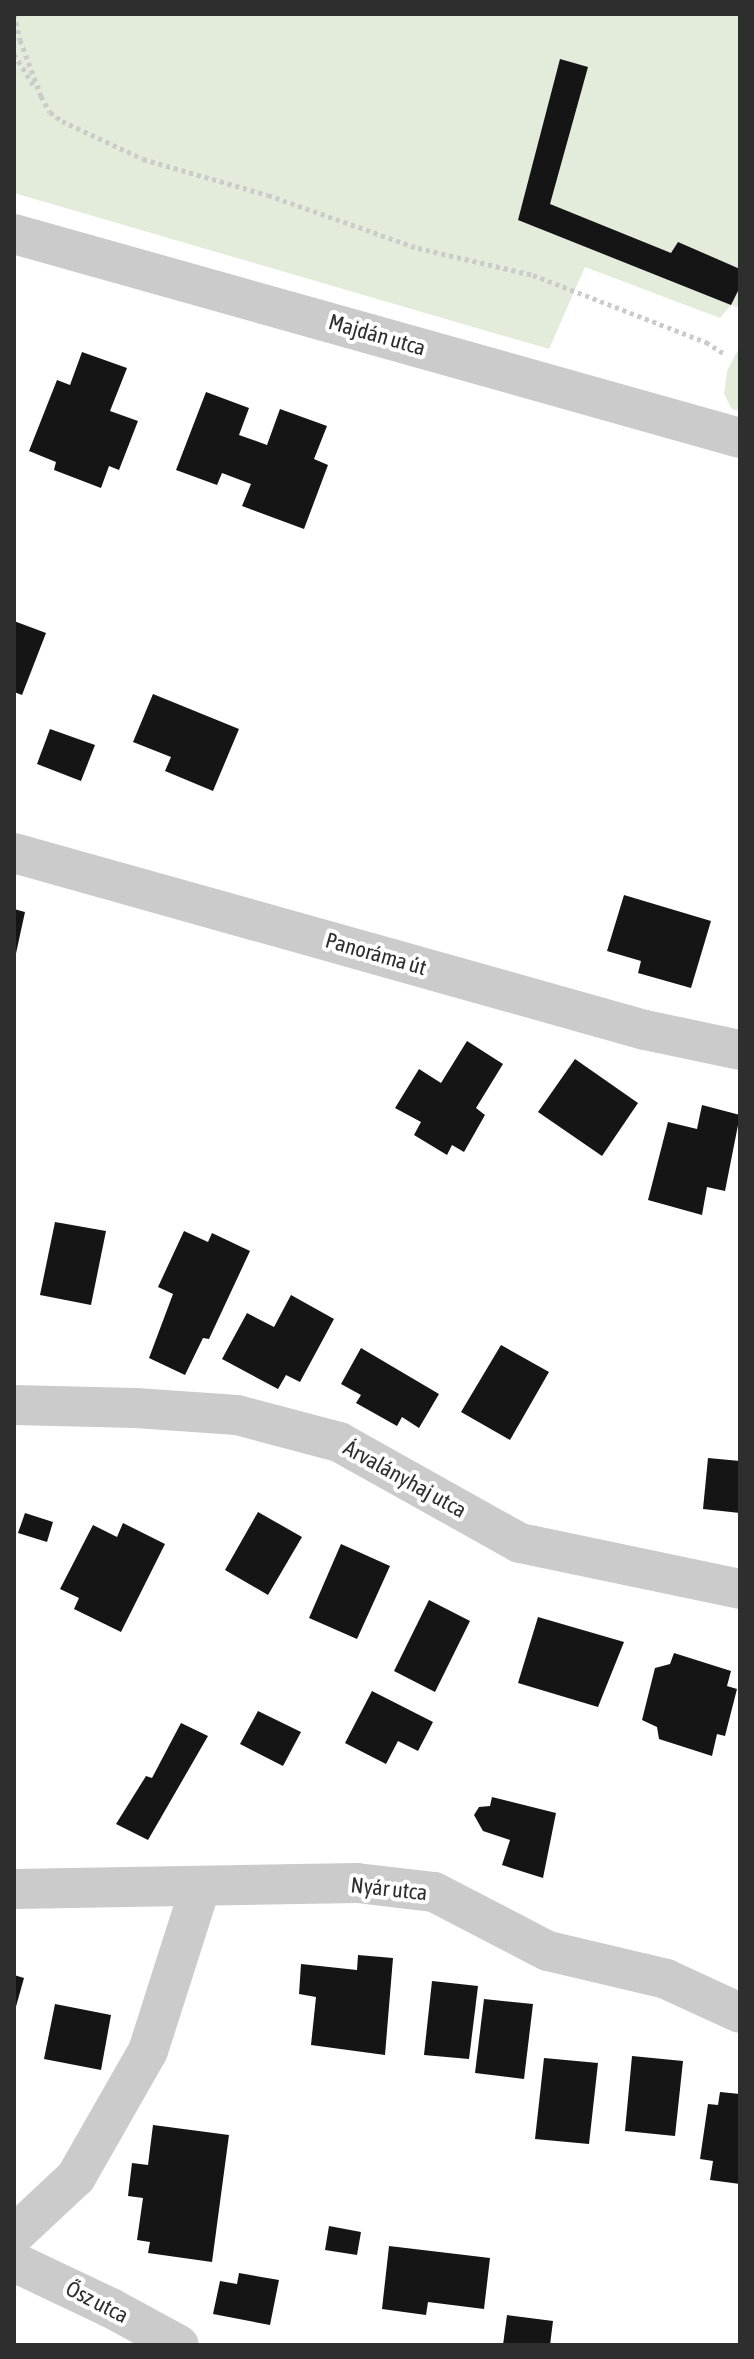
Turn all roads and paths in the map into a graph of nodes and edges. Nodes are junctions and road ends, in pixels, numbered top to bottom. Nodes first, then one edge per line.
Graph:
1 (14, 14) edge
2 (14, 54) edge
3 (41, 96) junction
4 (14, 234) edge
5 (723, 353) dead end
6 (740, 438) edge
7 (14, 853) edge
8 (740, 1050) edge
9 (14, 1405) edge
10 (740, 1589) edge
11 (200, 1888) junction
12 (14, 1889) edge
13 (740, 2013) edge
14 (14, 2235) edge
15 (14, 2262) edge
16 (179, 2345) edge

1 - 3 path
2 - 3 path
3 - 5 path
4 - 6 street, Majdán utca
7 - 8 street, Panoráma út
9 - 10 street, Árvalányhaj utca
11 - 12 street, Nyár utca
11 - 13 street, Nyár utca
11 - 14 street
15 - 16 street, Ősz utca

